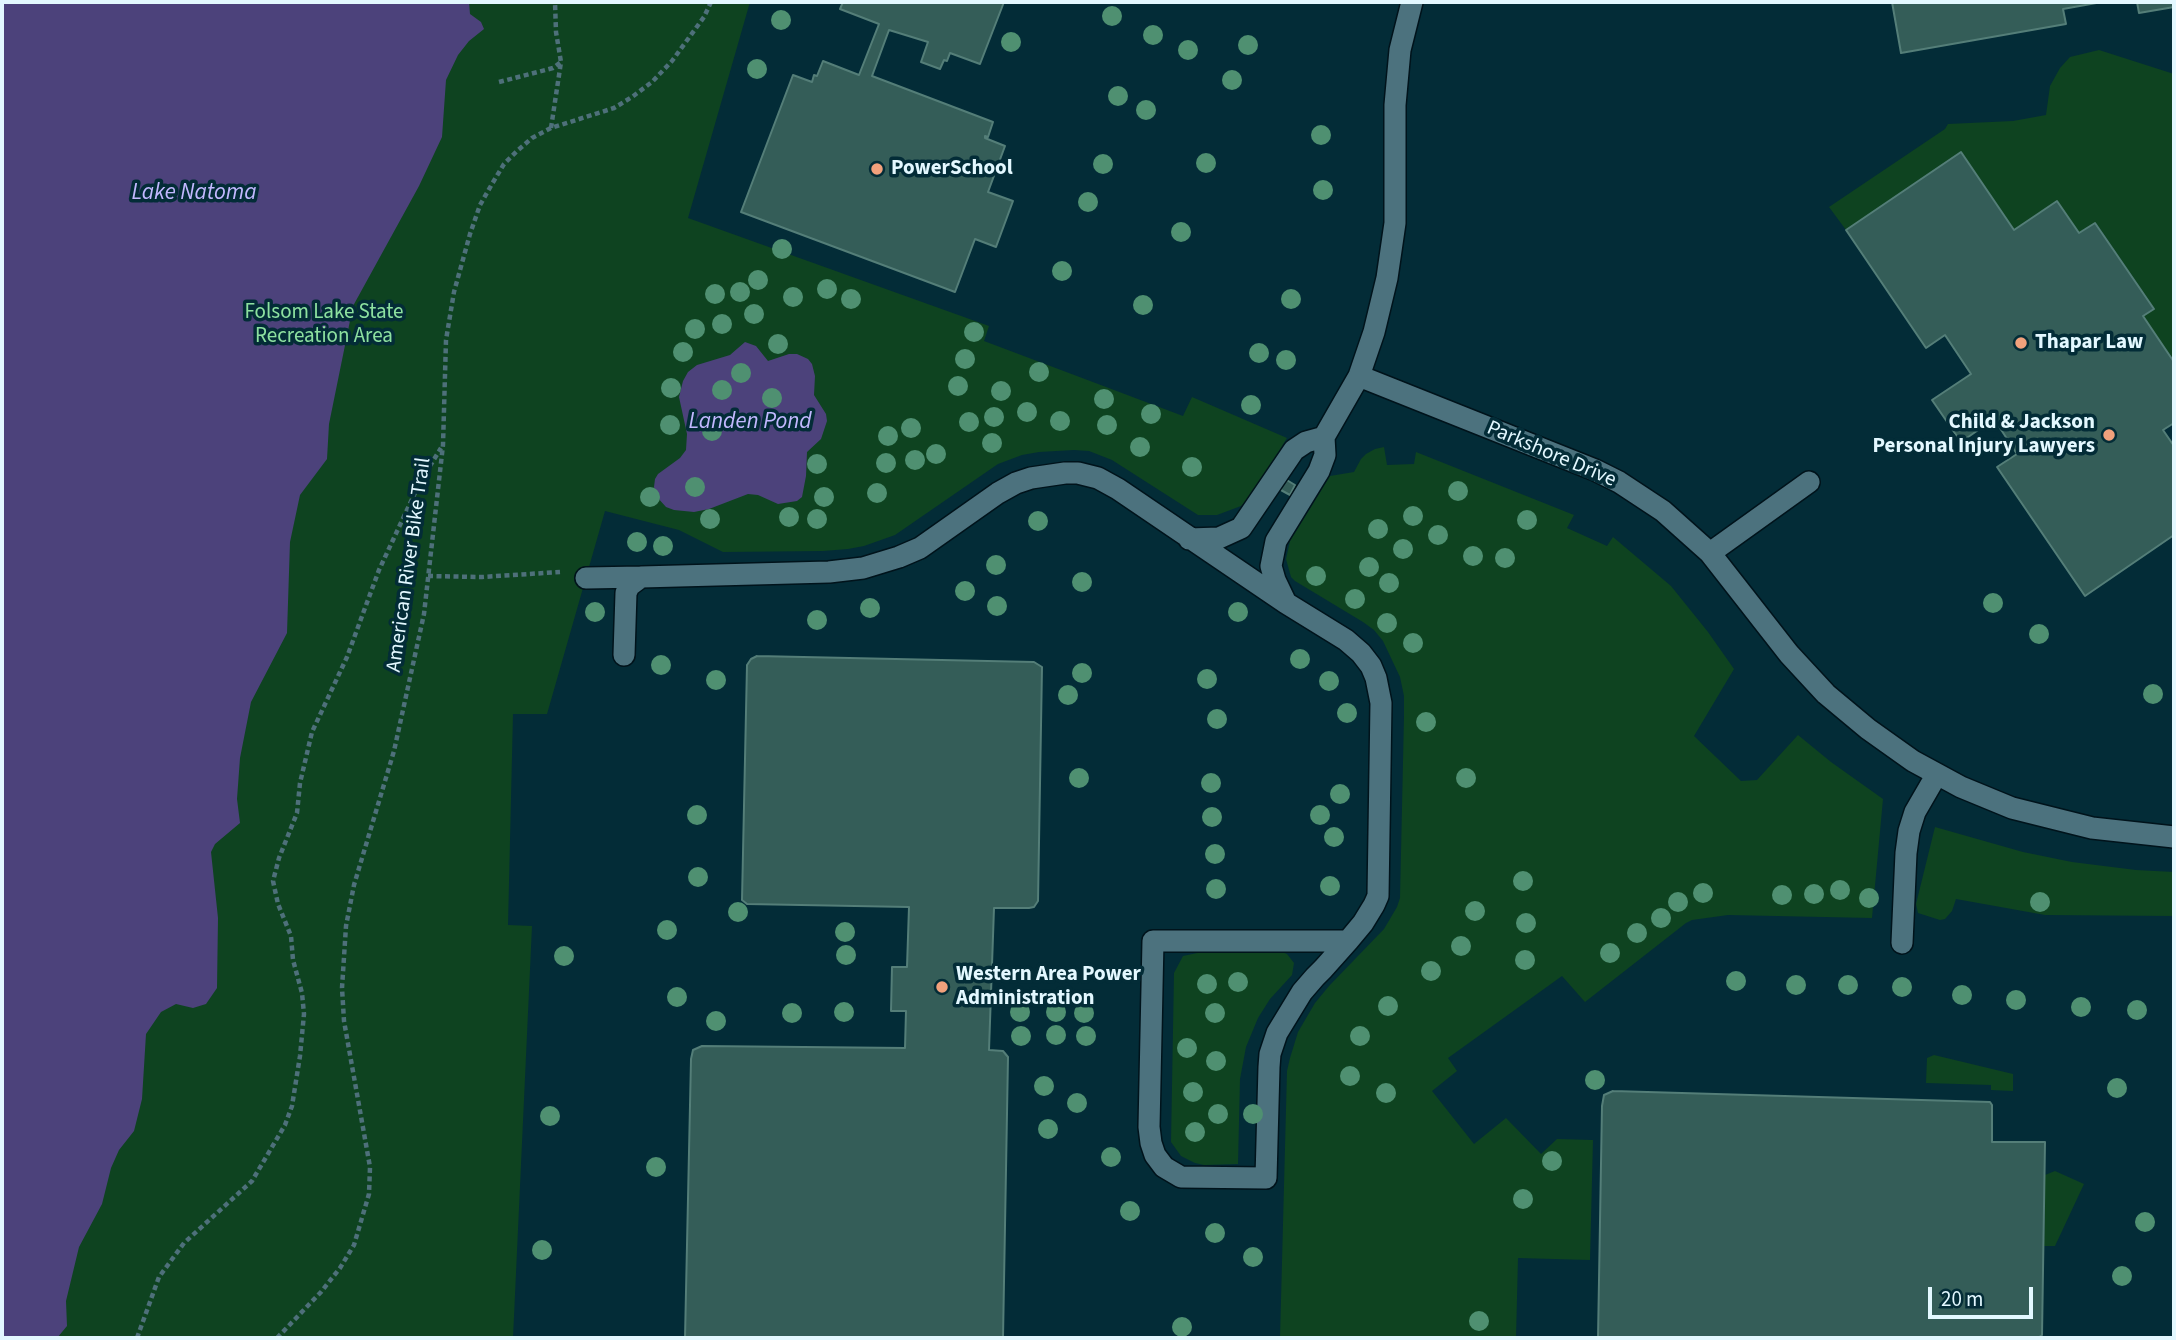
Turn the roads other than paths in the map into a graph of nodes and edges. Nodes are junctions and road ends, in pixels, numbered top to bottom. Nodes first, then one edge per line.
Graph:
1 (1412, 2) edge
2 (1359, 376) junction
3 (1324, 437) junction
4 (1809, 482) dead end
5 (1189, 539) junction
6 (1710, 553) junction
7 (641, 577) junction
8 (586, 578) road end
9 (1286, 603) junction
10 (624, 655) dead end
11 (1937, 774) junction
12 (2174, 837) edge
13 (1348, 941) junction
14 (1902, 943) dead end

1 - 2 street
2 - 3 street
2 - 6 street, Parkshore Drive
3 - 5 street
3 - 9 street
4 - 6 street
5 - 7 street
5 - 9 street
6 - 11 street, Parkshore Drive
7 - 8 street
7 - 10 street
9 - 13 street
11 - 12 street, Parkshore Drive
11 - 14 street
13 - 13 street

